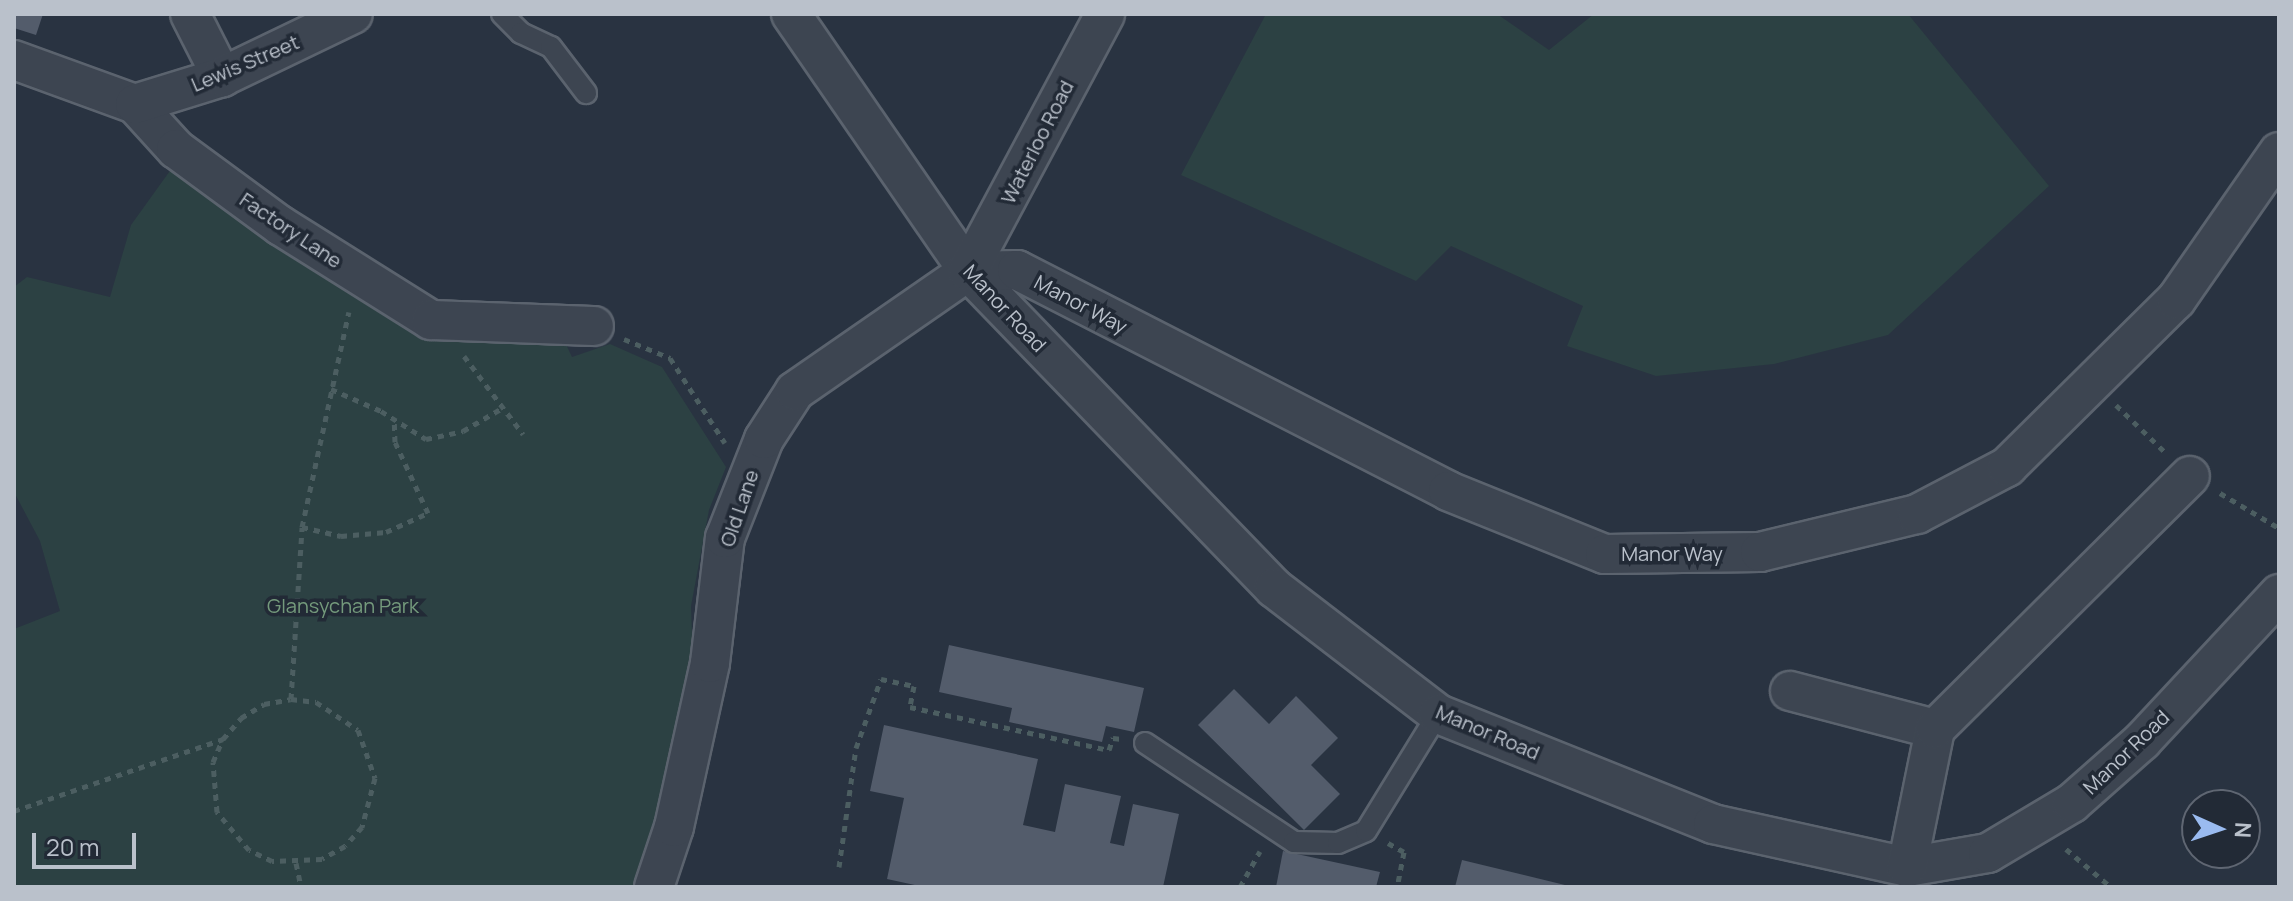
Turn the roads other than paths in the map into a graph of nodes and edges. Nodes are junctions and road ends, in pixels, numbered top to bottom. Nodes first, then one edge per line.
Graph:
1 (190, 14) edge
2 (353, 14) edge
3 (502, 14) edge
4 (791, 14) edge
5 (1105, 14) edge
6 (14, 60) edge
7 (222, 77) junction
8 (586, 93) dead end
9 (135, 104) junction
10 (2279, 152) edge
11 (968, 271) junction
12 (594, 326) road end
13 (2190, 476) dead end
14 (2279, 594) edge
15 (1790, 691) dead end
16 (1438, 714) junction
17 (1935, 729) junction
18 (1145, 743) road end
19 (1907, 867) junction
20 (654, 887) edge

1 - 7 street
2 - 7 street, Lewis Street
3 - 8 lane
4 - 11 street, Manor Road
5 - 11 street, Waterloo Road
6 - 9 street, Factory Lane
7 - 9 street, Lewis Street
9 - 12 street, Factory Lane
10 - 11 street, Manor Way
11 - 16 street, Manor Road
11 - 20 street, Old Lane
13 - 17 street
14 - 19 street, Manor Road
15 - 17 street
16 - 18 lane
16 - 19 street, Manor Road
17 - 19 street

